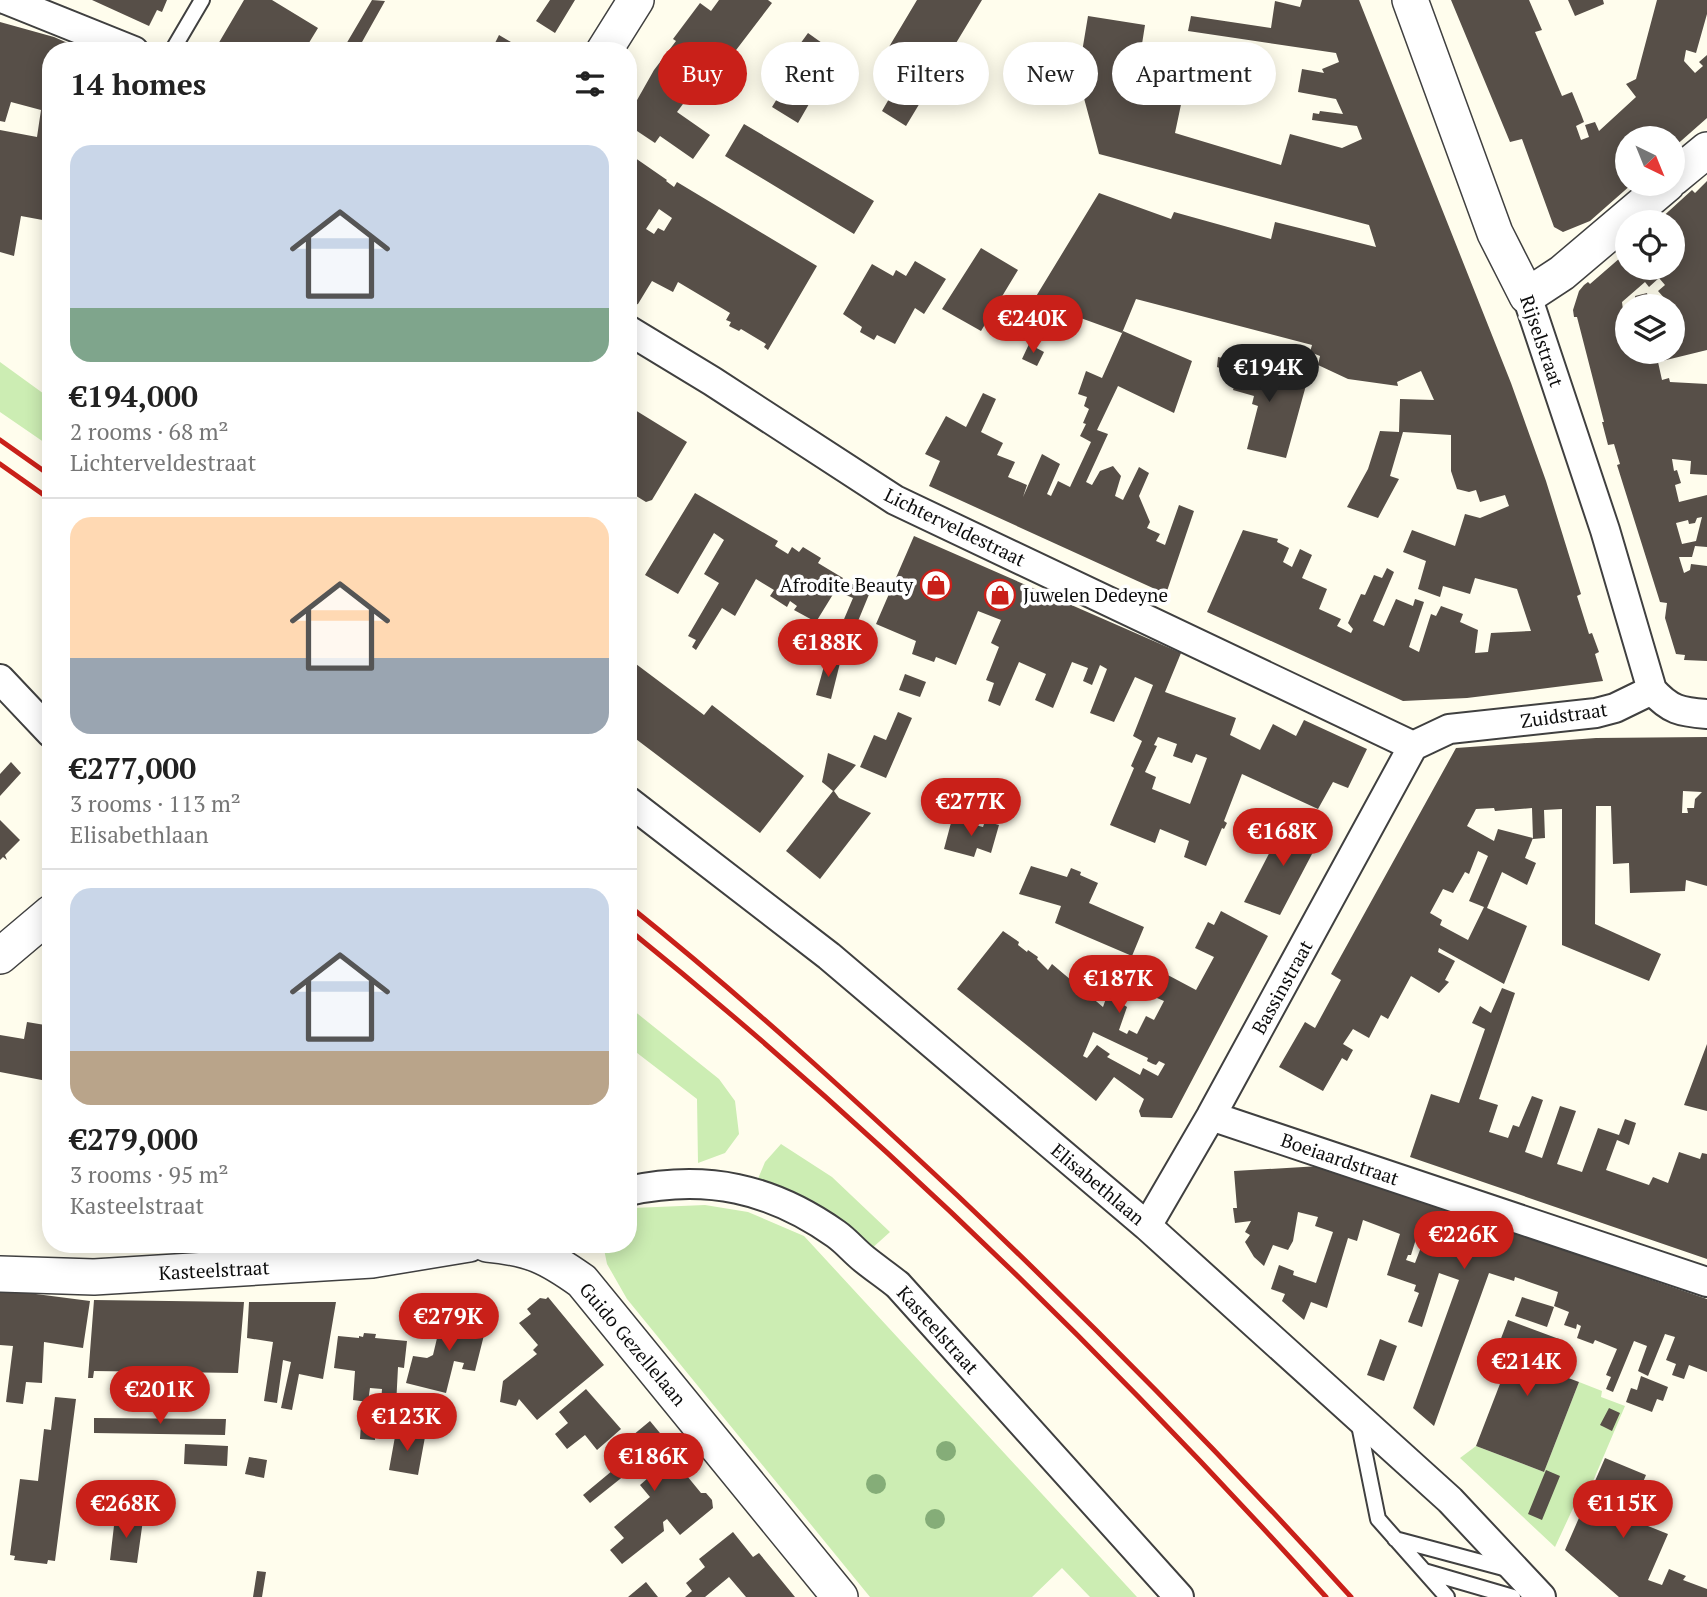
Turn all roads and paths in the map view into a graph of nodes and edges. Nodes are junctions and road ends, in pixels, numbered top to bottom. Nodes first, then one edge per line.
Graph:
1 (6, 0) edge
2 (202, 0) edge
3 (636, 0) edge
4 (1410, 0) edge
5 (111, 42) edge
6 (177, 42) edge
7 (610, 42) edge
8 (1707, 150) edge
9 (1685, 168) edge
10 (1653, 196) edge
11 (1527, 296) junction
12 (637, 335) edge
13 (0, 679) edge
14 (1652, 690) junction
15 (1707, 714) edge
16 (42, 723) edge
17 (1413, 746) junction
18 (637, 809) edge
19 (42, 921) edge
20 (0, 956) edge
21 (1211, 1116) junction
22 (637, 1189) edge
23 (1147, 1226) junction
24 (414, 1253) edge
25 (557, 1253) edge
26 (0, 1273) edge
27 (1707, 1282) edge
28 (1357, 1416) junction
29 (1395, 1538) junction
30 (1423, 1570) junction
31 (1514, 1584) edge
32 (840, 1597) edge
33 (1179, 1597) edge
34 (1447, 1597) edge
35 (1541, 1597) edge

1 - 5 street
2 - 6 lane
3 - 7 street
4 - 11 street, Rijselstraat
8 - 9 street
10 - 11 street
11 - 14 street, Rijselstraat
12 - 17 street, Lichterveldestraat
13 - 16 street
14 - 15 street
14 - 17 street, Zuidstraat
17 - 21 street, Bassinstraat
18 - 23 street, Elisabethlaan
19 - 20 street
21 - 23 street, Bassinstraat
21 - 27 street, Boeiaardstraat
22 - 33 street, Kasteelstraat
23 - 28 street, Elisabethlaan
24 - 26 street, Kasteelstraat
25 - 32 street, Guido Gezellelaan
28 - 29 lane
28 - 31 street, Elisabethlaan
29 - 30 lane
29 - 31 lane
30 - 31 lane
30 - 34 lane
31 - 35 street, Elisabethlaan

